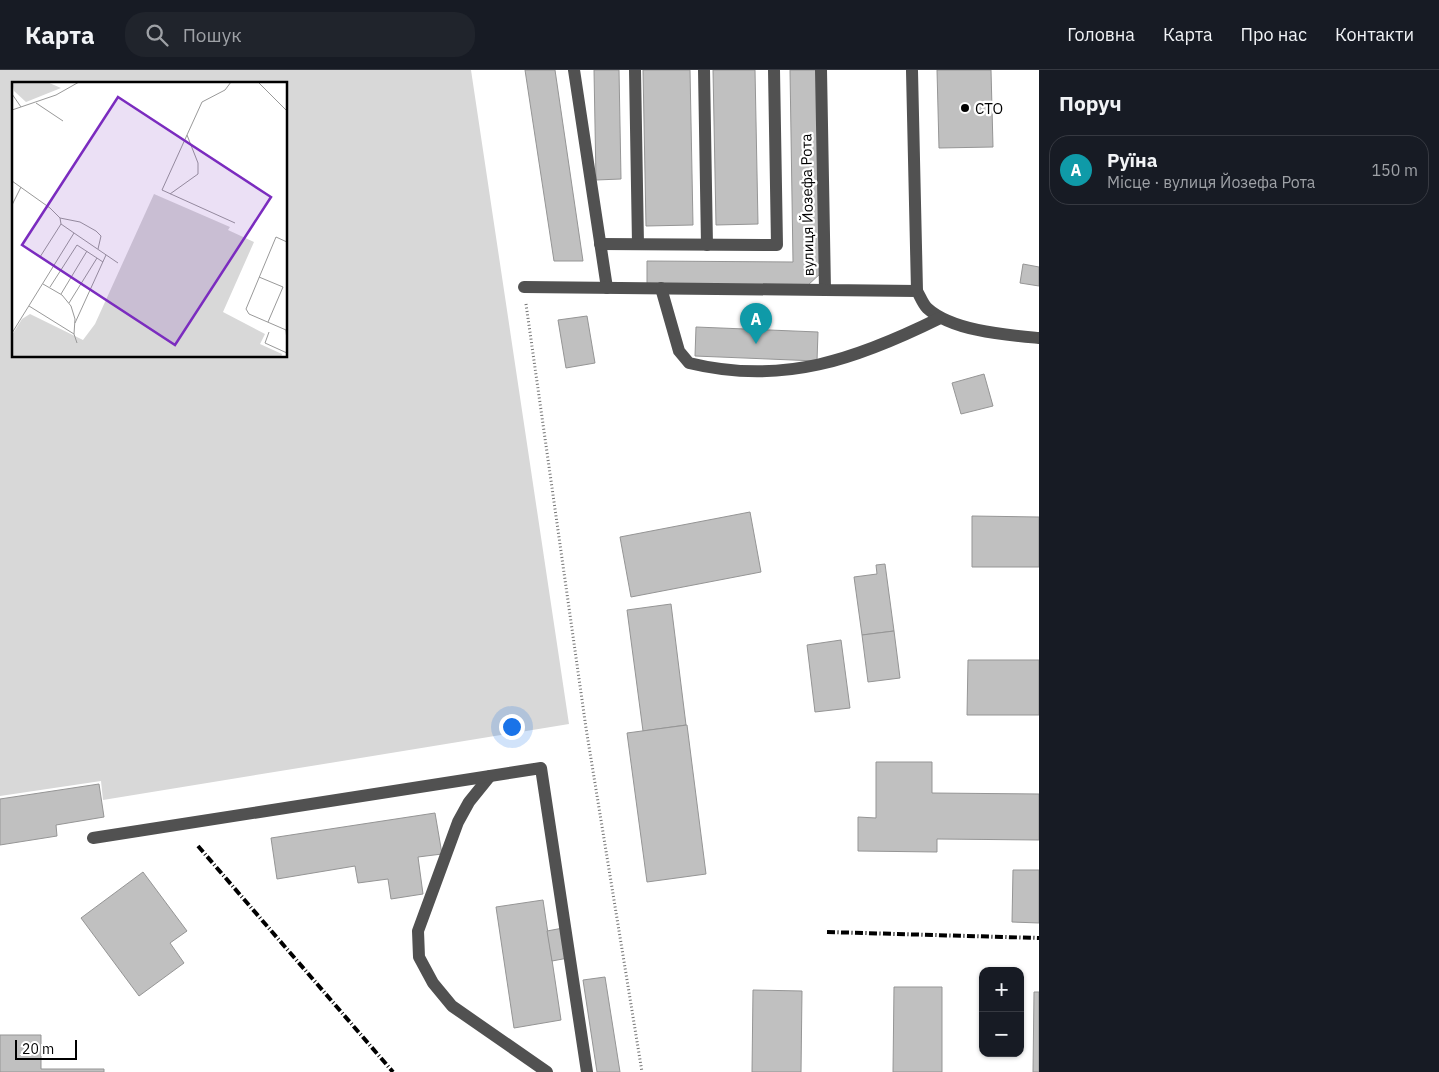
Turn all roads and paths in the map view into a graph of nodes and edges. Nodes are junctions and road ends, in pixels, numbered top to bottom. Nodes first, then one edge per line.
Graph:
1 (574, 70) edge
2 (635, 70) edge
3 (704, 70) edge
4 (774, 70) edge
5 (821, 70) edge
6 (912, 71) edge
7 (600, 244) junction
8 (638, 244) junction
9 (708, 245) junction
10 (524, 288) joint
11 (607, 288) junction
12 (661, 288) junction
13 (825, 290) junction
14 (917, 291) junction
15 (940, 318) junction
16 (1039, 338) edge
17 (490, 776) junction
18 (93, 838) dead end
19 (547, 1072) edge
20 (587, 1072) edge
21 (642, 1072) edge

1 - 7 street
2 - 8 street
3 - 9 street
4 - 9 street
5 - 13 street, вулиця Йозефа Рота
6 - 14 street
7 - 8 street
7 - 11 street
8 - 9 street
10 - 11 street
10 - 21 path
11 - 12 street
12 - 13 street
12 - 15 street
13 - 14 street, вулиця Йозефа Рота
14 - 15 street
15 - 16 street
17 - 18 street
17 - 19 street
17 - 20 street

